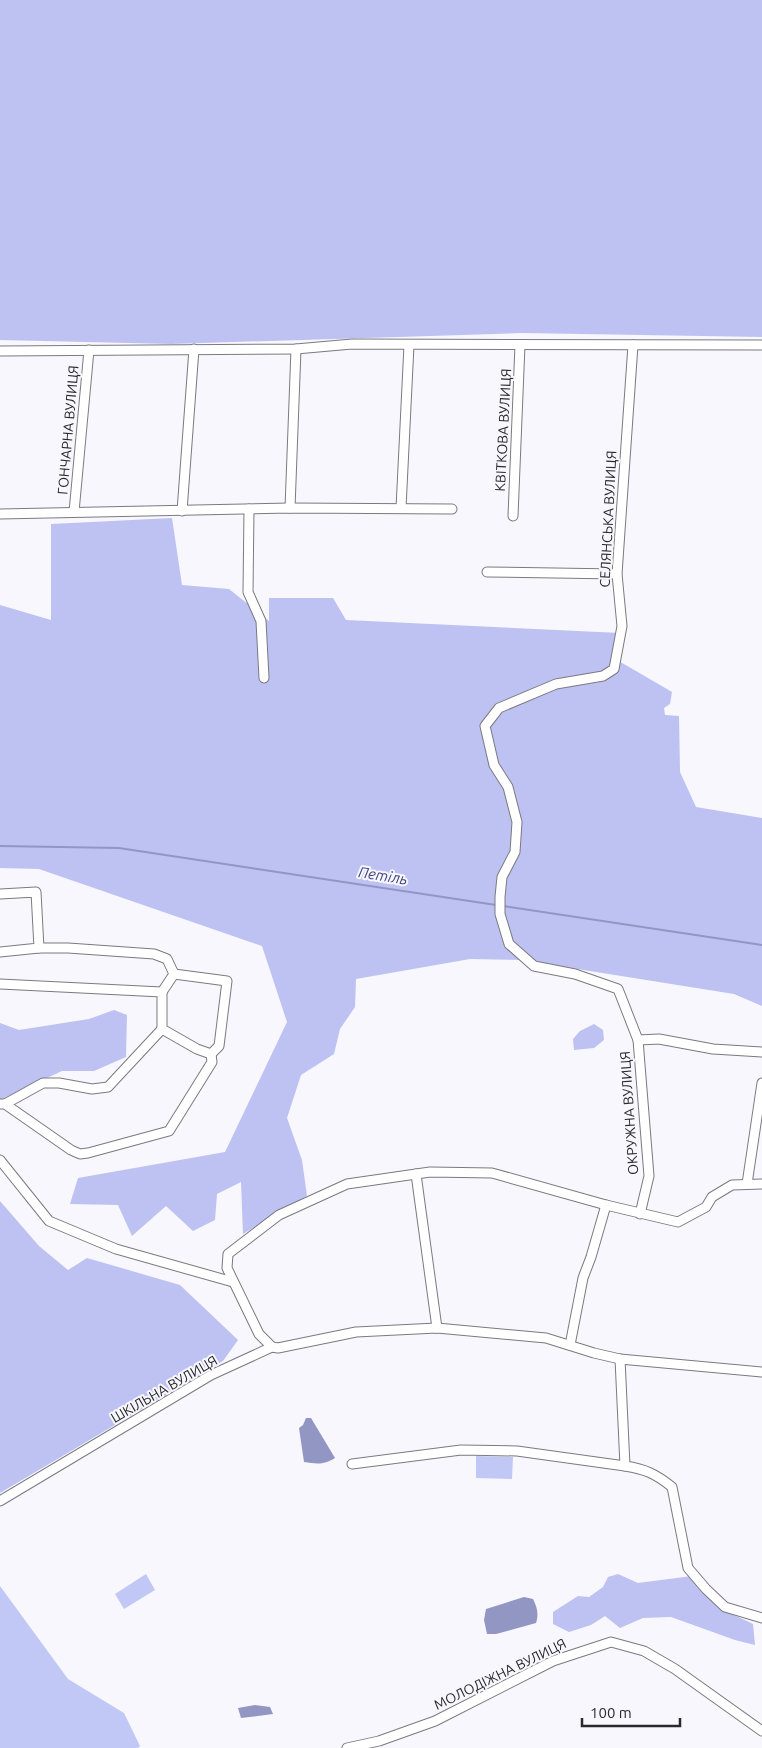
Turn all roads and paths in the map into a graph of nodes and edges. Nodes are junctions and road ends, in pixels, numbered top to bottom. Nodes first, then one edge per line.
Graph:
1 (409, 345) junction
2 (520, 345) junction
3 (633, 345) junction
4 (762, 345) edge
5 (194, 349) junction
6 (296, 349) junction
7 (89, 350) junction
8 (0, 351) edge
9 (290, 508) junction
10 (401, 508) junction
11 (249, 509) junction
12 (452, 509) dead end
13 (182, 511) junction
14 (74, 512) junction
15 (0, 514) edge
16 (513, 516) dead end
17 (487, 572) dead end
18 (617, 574) junction
19 (264, 678) dead end
20 (0, 894) edge
21 (39, 948) junction
22 (0, 952) edge
23 (534, 966) joint
24 (174, 974) junction
25 (0, 984) edge
26 (162, 992) junction
27 (162, 1029) junction
28 (638, 1040) junction
29 (762, 1052) edge
30 (211, 1054) junction
31 (762, 1083) edge
32 (2, 1104) edge
33 (0, 1160) edge
34 (416, 1174) junction
35 (747, 1184) junction
36 (762, 1184) edge
37 (606, 1206) junction
38 (640, 1214) junction
39 (233, 1282) junction
40 (437, 1328) junction
41 (570, 1345) junction
42 (272, 1347) junction
43 (620, 1359) junction
44 (762, 1372) edge
45 (352, 1464) dead end
46 (625, 1466) junction
47 (0, 1501) edge
48 (762, 1618) edge
49 (762, 1730) edge
50 (347, 1748) edge

1 - 2 street
1 - 6 street
1 - 10 street
2 - 3 street
2 - 16 street, КВІТКОВА ВУЛИЦЯ
3 - 4 street
3 - 18 street, СЕЛЯНСЬКА ВУЛИЦЯ
5 - 6 street
5 - 7 street
5 - 13 street
6 - 9 street
7 - 8 street
7 - 14 street, ГОНЧАРНА ВУЛИЦЯ
9 - 10 street
9 - 11 street
10 - 12 street
11 - 13 street
11 - 19 street
13 - 14 street
14 - 15 street
17 - 18 street
18 - 23 street, СЕЛЯНСЬКА ВУЛИЦЯ
20 - 21 street
21 - 22 street
21 - 24 street
23 - 28 street, ОКРУЖНА ВУЛИЦЯ
24 - 26 street
24 - 30 street
25 - 26 street
26 - 27 street
27 - 30 street
27 - 32 street
28 - 29 street, ОКРУЖНА ВУЛИЦЯ
28 - 38 street, ОКРУЖНА ВУЛИЦЯ
30 - 32 street
31 - 35 street
33 - 39 street
34 - 37 street
34 - 39 street
34 - 40 street
35 - 36 street
35 - 38 street
37 - 38 street
37 - 41 street
39 - 42 street
40 - 41 street, ШКІЛЬНА ВУЛИЦЯ
40 - 42 street, ШКІЛЬНА ВУЛИЦЯ
41 - 43 street, ШКІЛЬНА ВУЛИЦЯ
42 - 47 street, ШКІЛЬНА ВУЛИЦЯ
43 - 44 street, ШКІЛЬНА ВУЛИЦЯ
43 - 46 street
45 - 46 street
46 - 48 street
49 - 50 street, МОЛОДІЖНА ВУЛИЦЯ

